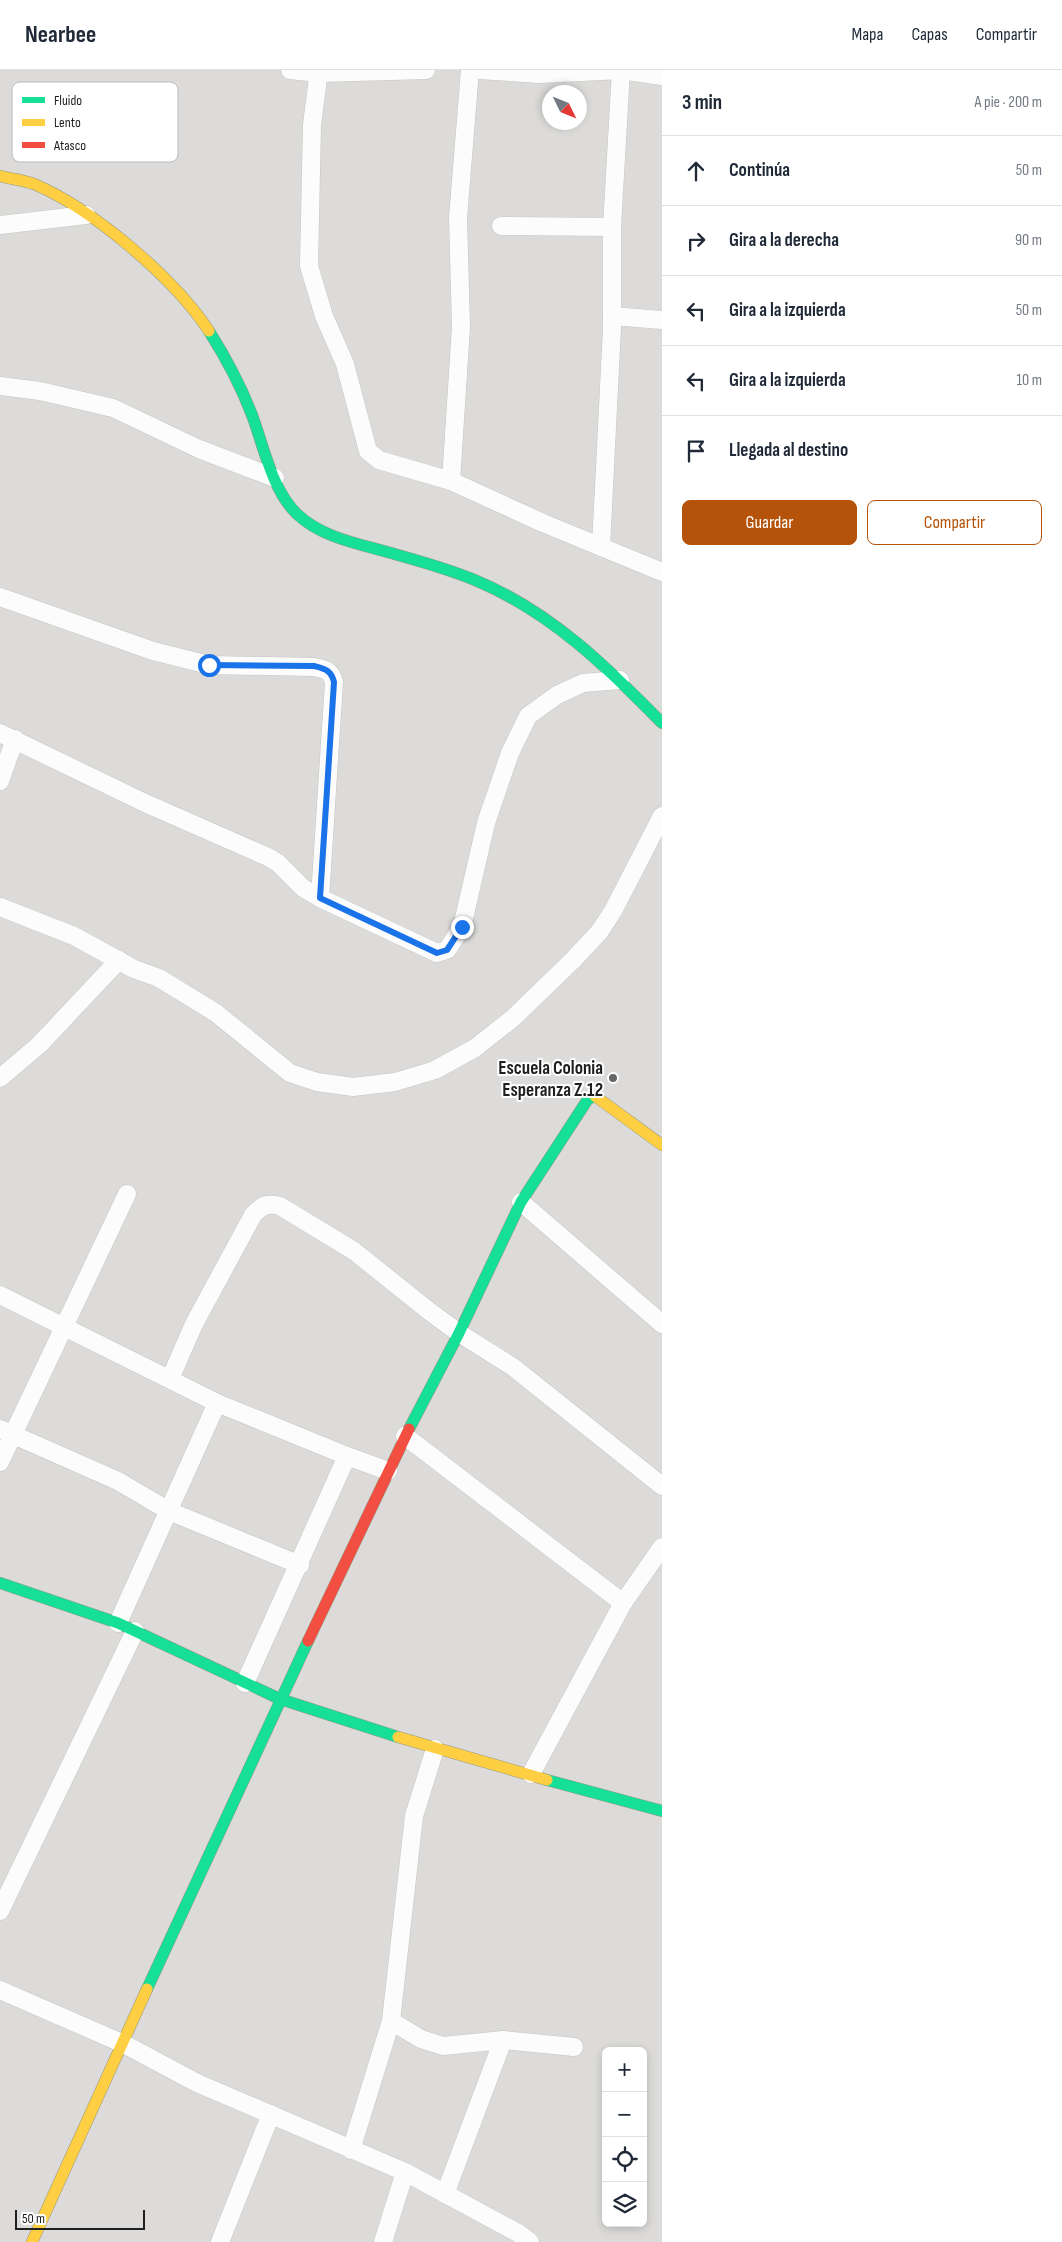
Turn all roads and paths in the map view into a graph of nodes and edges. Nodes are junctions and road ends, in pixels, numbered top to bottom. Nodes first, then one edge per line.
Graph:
1 (290, 70) edge
2 (426, 70) edge
3 (470, 70) edge
4 (480, 70) edge
5 (621, 70) edge
6 (319, 72) edge
7 (662, 76) edge
8 (0, 176) edge
9 (86, 215) junction
10 (0, 225) edge
11 (501, 226) dead end
12 (612, 227) junction
13 (612, 316) junction
14 (662, 320) edge
15 (0, 386) edge
16 (275, 478) junction
17 (451, 481) junction
18 (601, 547) junction
19 (662, 572) edge
20 (0, 596) edge
21 (620, 680) junction
22 (662, 723) edge
23 (7, 736) edge
24 (0, 780) edge
25 (662, 816) edge
26 (320, 898) junction
27 (0, 907) edge
28 (119, 960) junction
29 (0, 1078) edge
30 (662, 1145) edge
31 (127, 1194) dead end
32 (521, 1202) junction
33 (0, 1295) edge
34 (662, 1324) edge
35 (65, 1327) junction
36 (459, 1333) junction
37 (170, 1379) junction
38 (217, 1404) junction
39 (6, 1432) edge
40 (405, 1436) junction
41 (347, 1456) junction
42 (0, 1462) edge
43 (388, 1471) junction
44 (662, 1486) edge
45 (169, 1511) junction
46 (662, 1546) edge
47 (300, 1565) junction
48 (0, 1583) edge
49 (624, 1603) junction
50 (118, 1623) junction
51 (135, 1631) junction
52 (245, 1683) junction
53 (280, 1699) junction
54 (435, 1749) junction
55 (531, 1774) junction
56 (662, 1812) edge
57 (0, 1910) edge
58 (0, 1990) edge
59 (391, 2021) junction
60 (503, 2040) junction
61 (124, 2044) junction
62 (574, 2046) dead end
63 (271, 2114) junction
64 (351, 2150) junction
65 (405, 2172) junction
66 (445, 2194) junction
67 (521, 2239) edge
68 (32, 2242) edge
69 (220, 2242) edge
70 (383, 2242) edge

1 - 6 street
2 - 6 street
3 - 17 street
4 - 5 street
5 - 7 street
5 - 12 street
6 - 17 street
8 - 9 street
9 - 10 street
9 - 16 street
11 - 12 street
12 - 13 street
13 - 14 street
13 - 18 street
15 - 16 street
16 - 21 street
17 - 18 street
18 - 19 street
20 - 26 street
21 - 22 street
21 - 26 street
23 - 24 street
23 - 26 street
25 - 28 street
27 - 28 street
28 - 29 street
30 - 32 street
31 - 35 street
32 - 34 street
32 - 36 street
33 - 35 street
35 - 37 street
35 - 39 street
36 - 37 street
36 - 40 street
36 - 44 street
37 - 38 street
38 - 41 street
38 - 45 street
39 - 42 street
39 - 45 street
40 - 43 street
40 - 49 street
41 - 43 street
41 - 47 street
43 - 53 street
45 - 47 street
45 - 50 street
46 - 49 street
47 - 52 street
48 - 50 street
49 - 55 street
50 - 51 street
51 - 52 street
51 - 57 street
52 - 53 street
53 - 54 street
53 - 61 street
54 - 55 street
54 - 59 street
55 - 56 street
58 - 61 street
59 - 60 street
59 - 64 street
60 - 62 street
60 - 66 street
61 - 63 street
61 - 68 street
63 - 64 street
63 - 69 street
64 - 65 street
65 - 66 street
65 - 70 street
66 - 67 street

